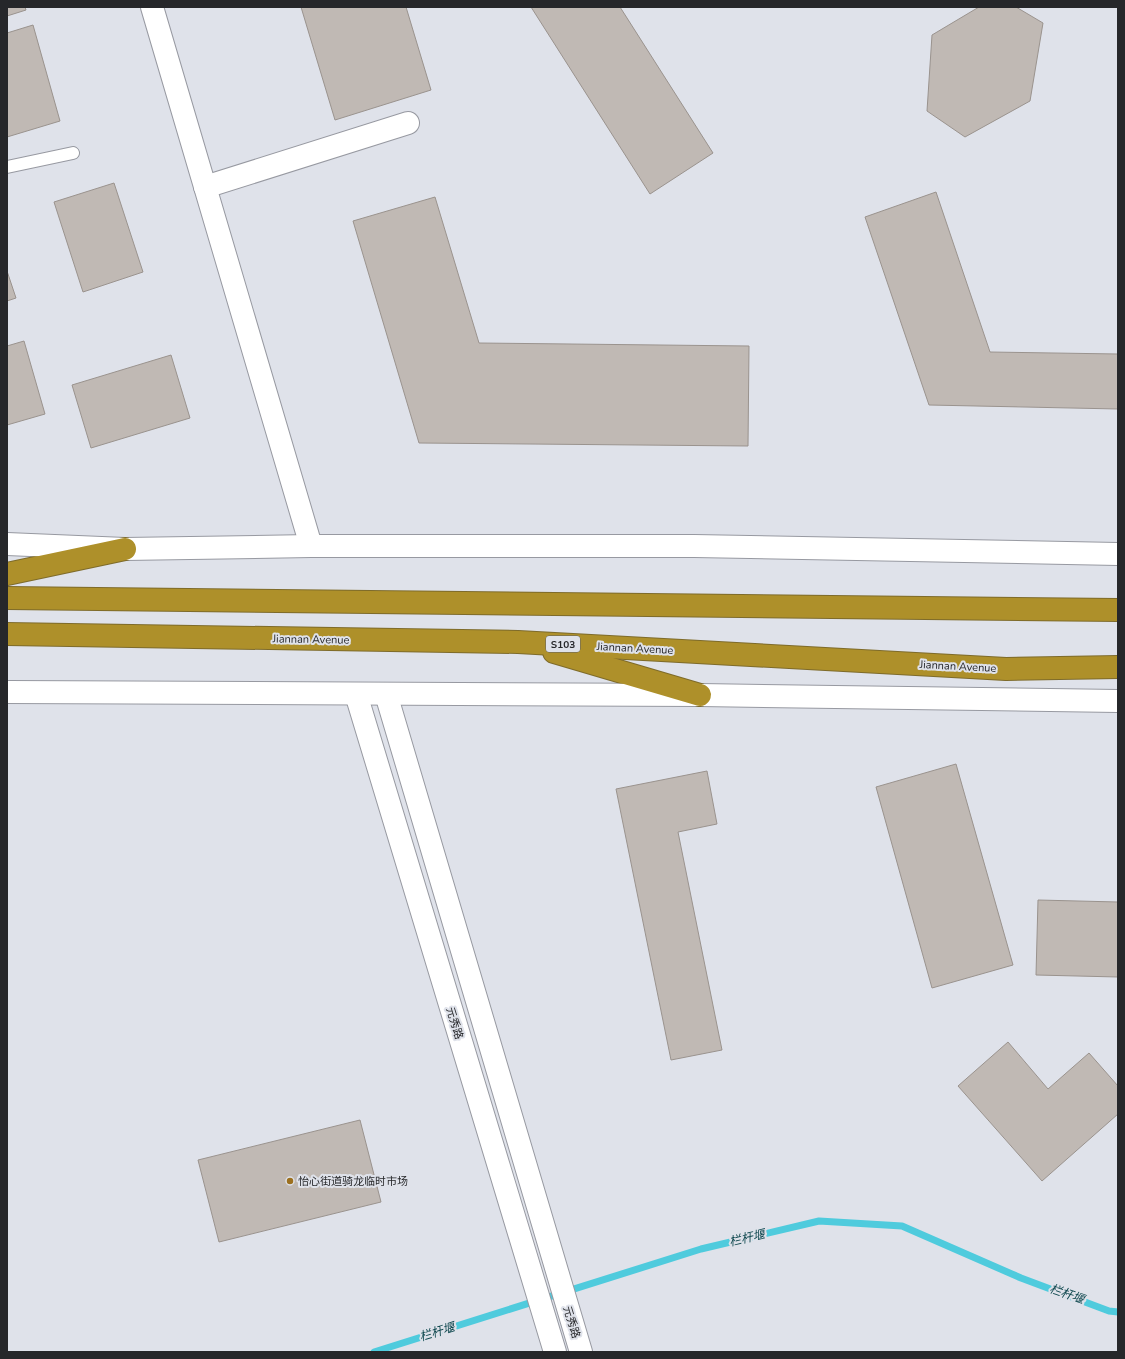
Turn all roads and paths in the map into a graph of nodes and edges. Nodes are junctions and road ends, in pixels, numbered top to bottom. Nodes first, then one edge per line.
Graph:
1 (152, 7) edge
2 (408, 123) dead end
3 (73, 153) dead end
4 (7, 167) edge
5 (205, 187) junction
6 (7, 544) edge
7 (311, 546) junction
8 (125, 549) junction
9 (1118, 554) edge
10 (7, 574) edge
11 (7, 598) edge
12 (1118, 610) edge
13 (7, 634) edge
14 (518, 642) junction
15 (1118, 667) edge
16 (7, 692) edge
17 (356, 694) junction
18 (386, 694) junction
19 (700, 695) junction
20 (1118, 701) edge
21 (555, 1352) edge
22 (581, 1352) edge

1 - 5 main road
2 - 5 main road
3 - 4 lane
5 - 7 main road
6 - 8 main road
7 - 8 main road
7 - 9 main road
8 - 10 highway
11 - 12 highway
13 - 14 highway, Jiannan Avenue / S103
14 - 15 highway, Jiannan Avenue / S103
14 - 19 highway
16 - 17 main road
17 - 18 main road
17 - 21 main road, 元秀路
18 - 19 main road
18 - 22 main road, 元秀路
19 - 20 main road

